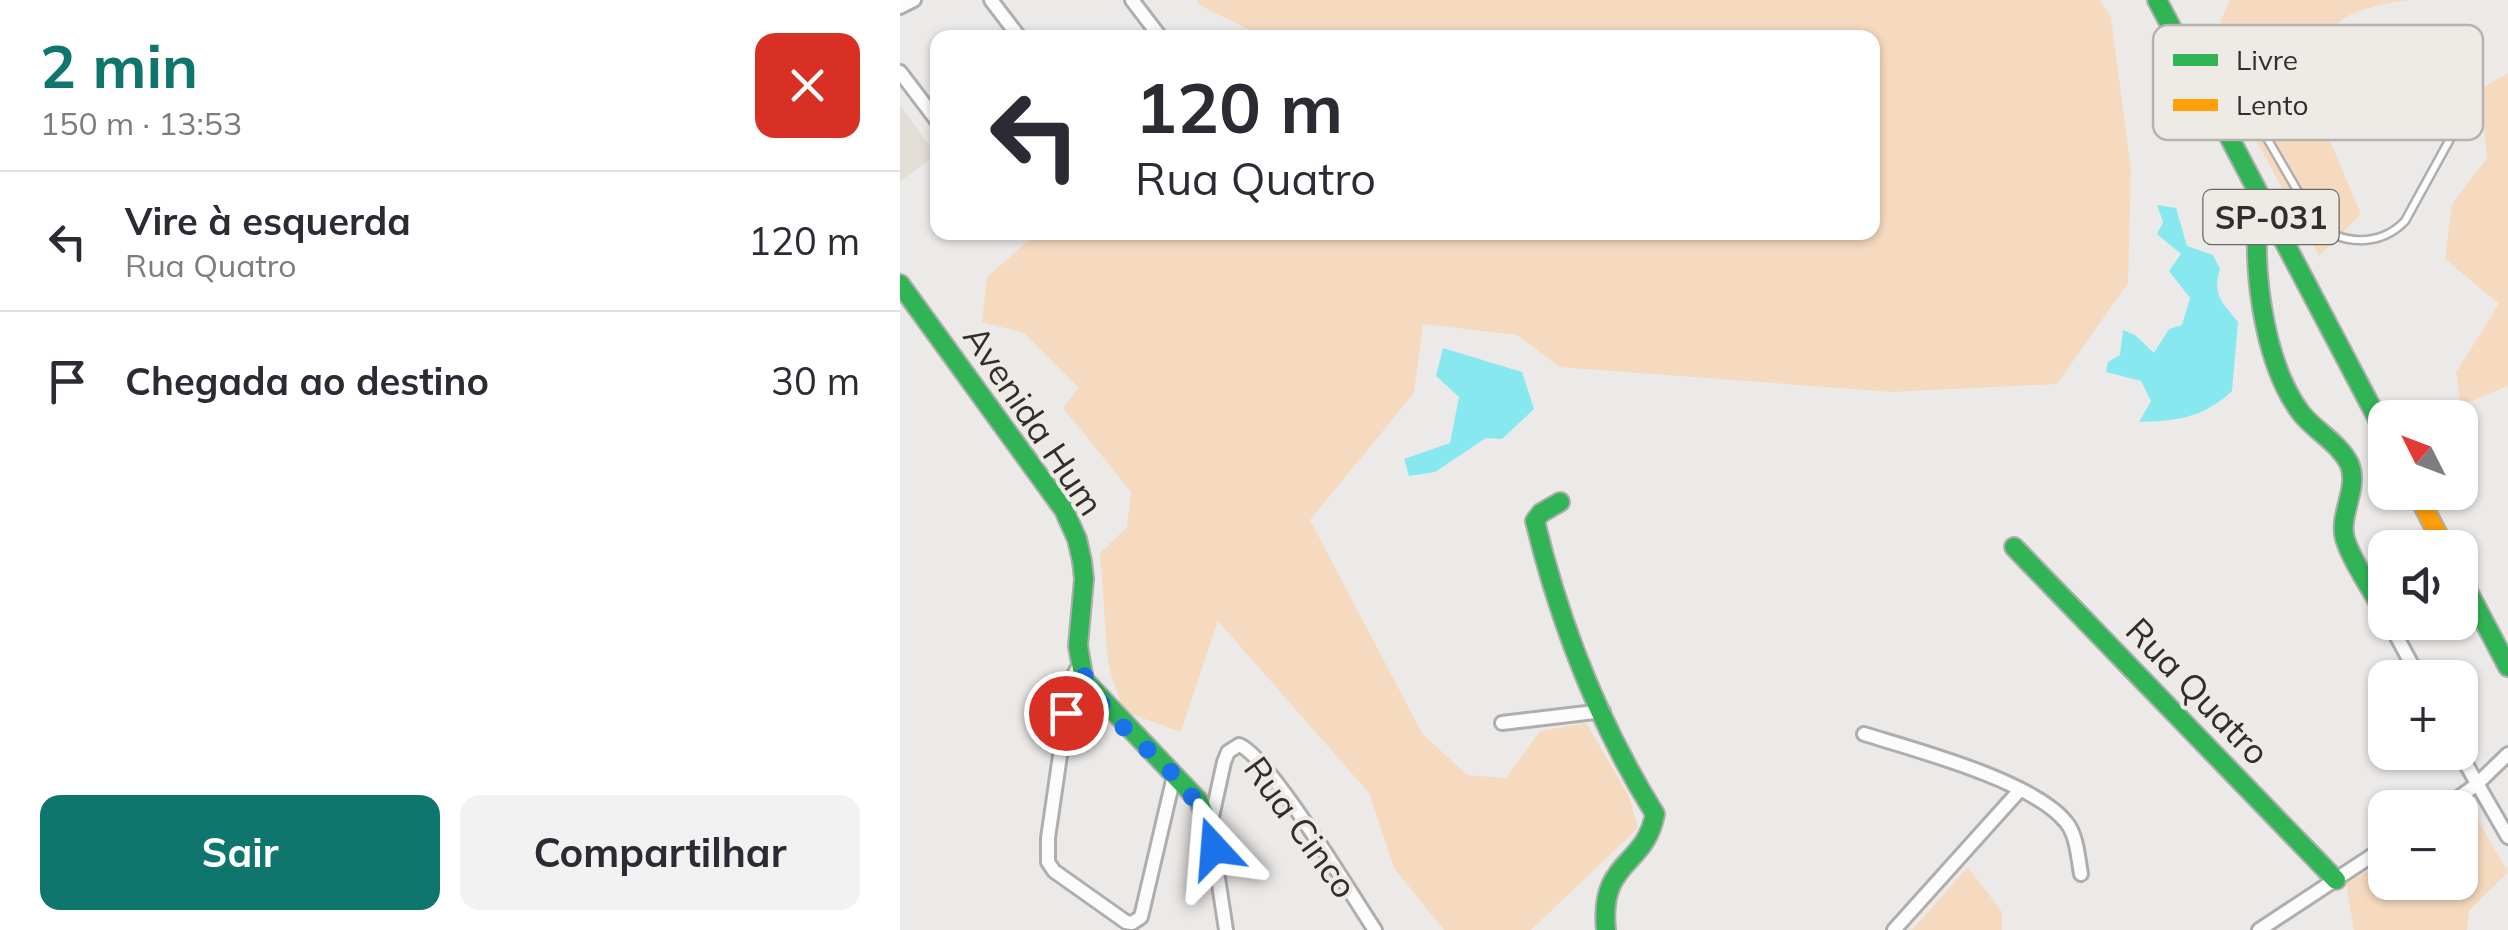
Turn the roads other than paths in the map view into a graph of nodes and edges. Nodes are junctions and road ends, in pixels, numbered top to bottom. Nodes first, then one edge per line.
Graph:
1 (914, 0) edge
2 (992, 0) edge
3 (1132, 0) edge
4 (2158, 0) edge
5 (900, 6) edge
6 (2171, 25) edge
7 (1014, 30) edge
8 (1155, 30) edge
9 (900, 72) edge
10 (930, 111) edge
11 (2231, 140) edge
12 (2268, 140) edge
13 (2449, 140) edge
14 (2260, 197) junction
15 (900, 284) edge
16 (2368, 401) edge
17 (1560, 502) dead end
18 (2014, 547) dead end
19 (2368, 582) edge
20 (2478, 610) edge
21 (1080, 664) junction
22 (2508, 667) edge
23 (1604, 711) junction
24 (1502, 723) dead end
25 (1864, 734) dead end
26 (2508, 754) edge
27 (2469, 770) edge
28 (1174, 776) junction
29 (2476, 784) junction
30 (2468, 790) edge
31 (2019, 791) junction
32 (1210, 826) junction
33 (2508, 837) edge
34 (2368, 858) edge
35 (2081, 874) dead end
36 (2336, 880) junction
37 (1226, 930) edge
38 (1375, 930) edge
39 (1606, 930) edge
40 (1894, 930) edge
41 (2259, 930) edge

1 - 5 street
2 - 7 street
3 - 8 street
4 - 6 main road, SP-031
9 - 10 street
11 - 14 main road, SP-031
12 - 13 lane
14 - 16 main road, SP-031
14 - 19 main road
15 - 21 main road, Avenida Hum
17 - 23 main road
18 - 36 main road, Rua Quatro
20 - 22 main road
21 - 28 main road
21 - 28 street
23 - 24 street
23 - 39 main road
25 - 31 street
26 - 29 street
27 - 29 street
28 - 32 main road
29 - 30 street
29 - 33 street
31 - 35 street
31 - 40 street
32 - 37 street
32 - 38 street, Rua Cinco
34 - 36 street
36 - 41 street

